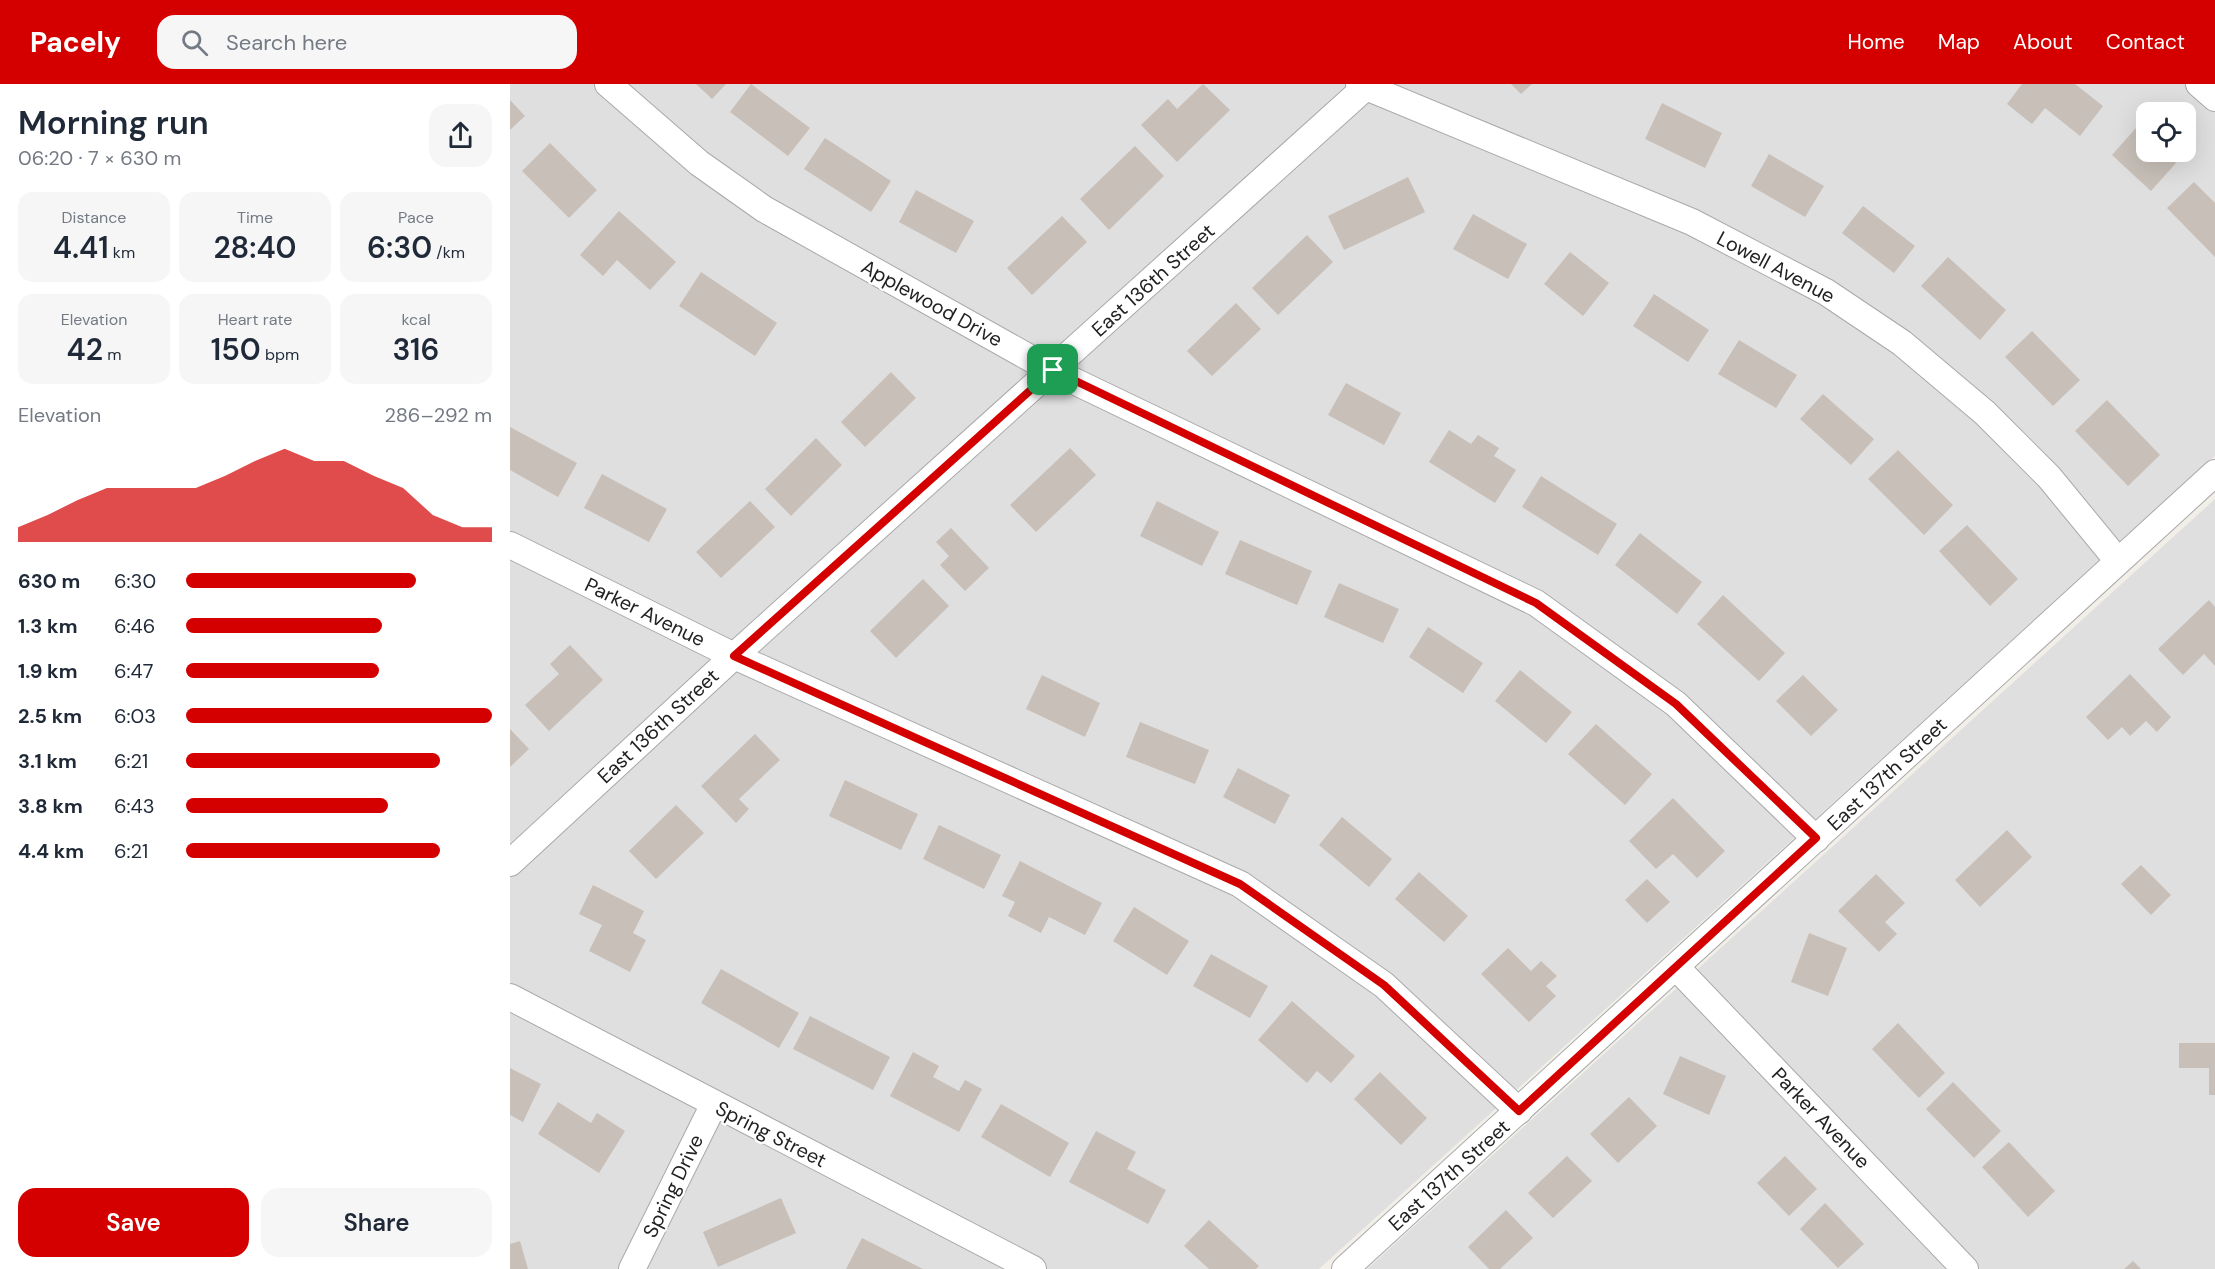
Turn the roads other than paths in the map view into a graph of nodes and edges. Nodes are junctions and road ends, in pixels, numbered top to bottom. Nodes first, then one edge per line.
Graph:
1 (608, 84) edge
2 (2199, 84) edge
3 (1364, 85) edge
4 (2215, 98) edge
5 (1053, 370) junction
6 (2215, 473) edge
7 (510, 545) edge
8 (2118, 561) junction
9 (734, 656) junction
10 (1816, 838) junction
11 (510, 863) edge
12 (1676, 967) junction
13 (510, 997) edge
14 (714, 1104) junction
15 (1519, 1111) junction
16 (632, 1269) edge
17 (1033, 1269) edge
18 (1345, 1269) edge
19 (1965, 1269) edge

1 - 5 street, Applewood Drive
2 - 4 street
3 - 5 street, East 136th Street
3 - 8 street, Lowell Avenue
5 - 9 street, East 136th Street
5 - 10 street, Applewood Drive
6 - 8 street, East 137th Street
7 - 9 street, Parker Avenue
8 - 10 street, East 137th Street
9 - 11 street, East 136th Street
9 - 15 street, Parker Avenue
10 - 12 street, East 137th Street
12 - 15 street, East 137th Street
12 - 19 street, Parker Avenue
13 - 14 street, Spring Street
14 - 16 street, Spring Drive
14 - 17 street, Spring Street
15 - 18 street, East 137th Street

